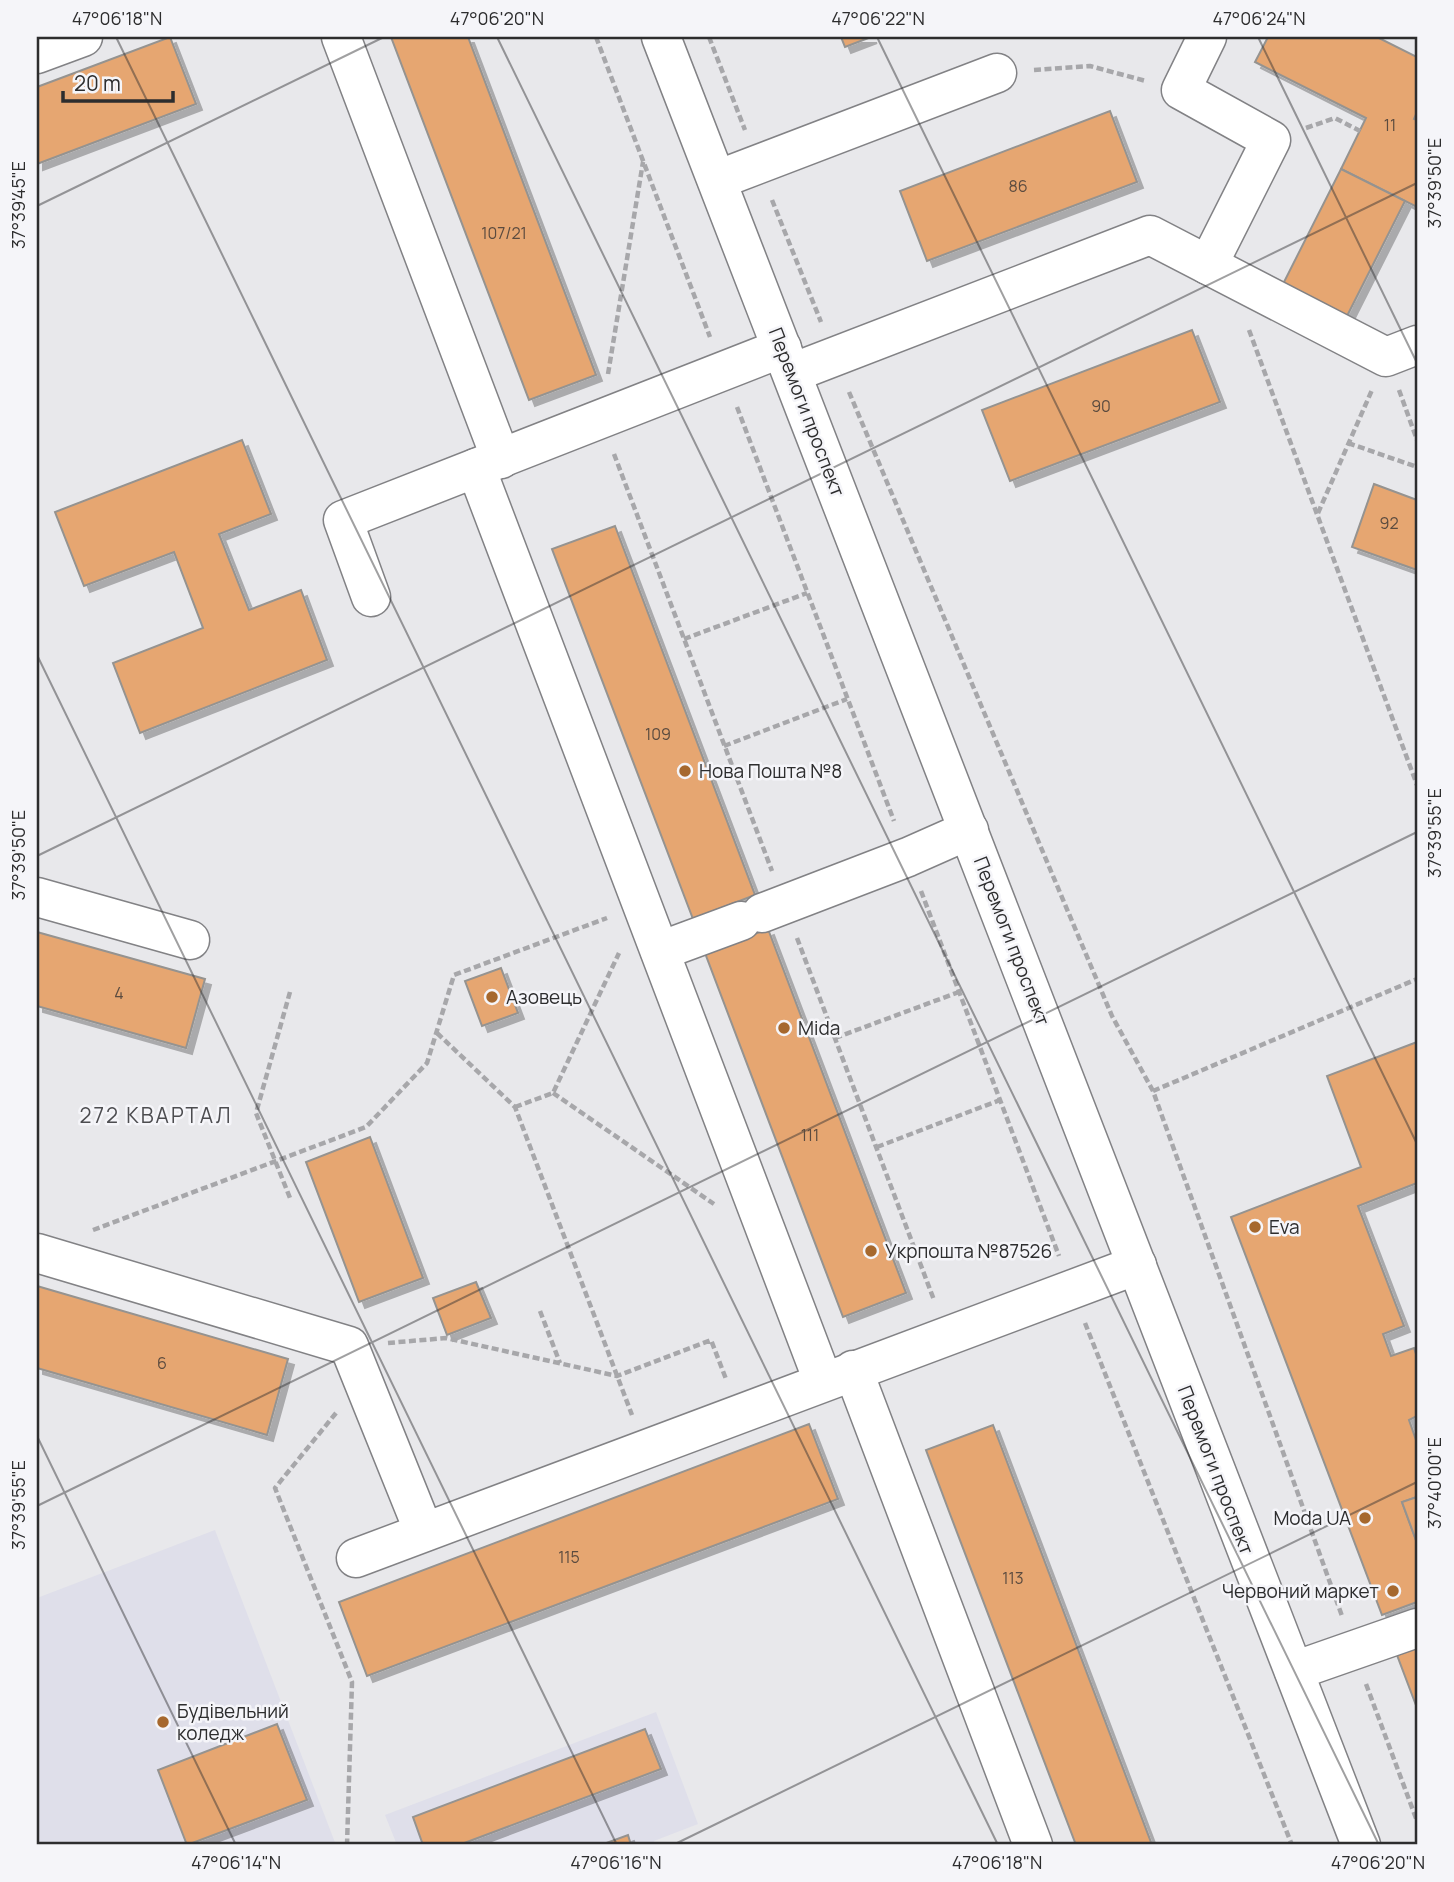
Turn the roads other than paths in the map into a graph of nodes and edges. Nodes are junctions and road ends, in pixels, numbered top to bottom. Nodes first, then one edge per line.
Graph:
1 (83, 37) edge
2 (341, 37) edge
3 (661, 37) edge
4 (1208, 37) edge
5 (37, 54) edge
6 (997, 73) road end
7 (717, 180) junction
8 (1219, 271) junction
9 (1402, 351) edge
10 (787, 361) junction
11 (488, 464) junction
12 (371, 597) dead end
13 (969, 830) junction
14 (37, 897) edge
15 (190, 940) dead end
16 (660, 951) junction
17 (37, 1253) edge
18 (1137, 1265) junction
19 (838, 1375) junction
20 (424, 1532) junction
21 (356, 1558) dead end
22 (1417, 1628) edge
23 (1294, 1671) junction
24 (1033, 1845) edge
25 (1361, 1845) edge

1 - 5 street
2 - 11 street
3 - 7 street, Перемоги проспект
4 - 8 street
6 - 7 street
7 - 10 street, Перемоги проспект
8 - 9 street
8 - 10 street
10 - 11 street
10 - 13 street, Перемоги проспект
11 - 12 street
11 - 16 street
13 - 16 street
13 - 18 street, Перемоги проспект
14 - 15 street
16 - 19 street
17 - 20 street
18 - 19 street
18 - 23 street, Перемоги проспект
19 - 20 street
19 - 24 street
20 - 21 street
22 - 23 street
23 - 25 street, Перемоги проспект

